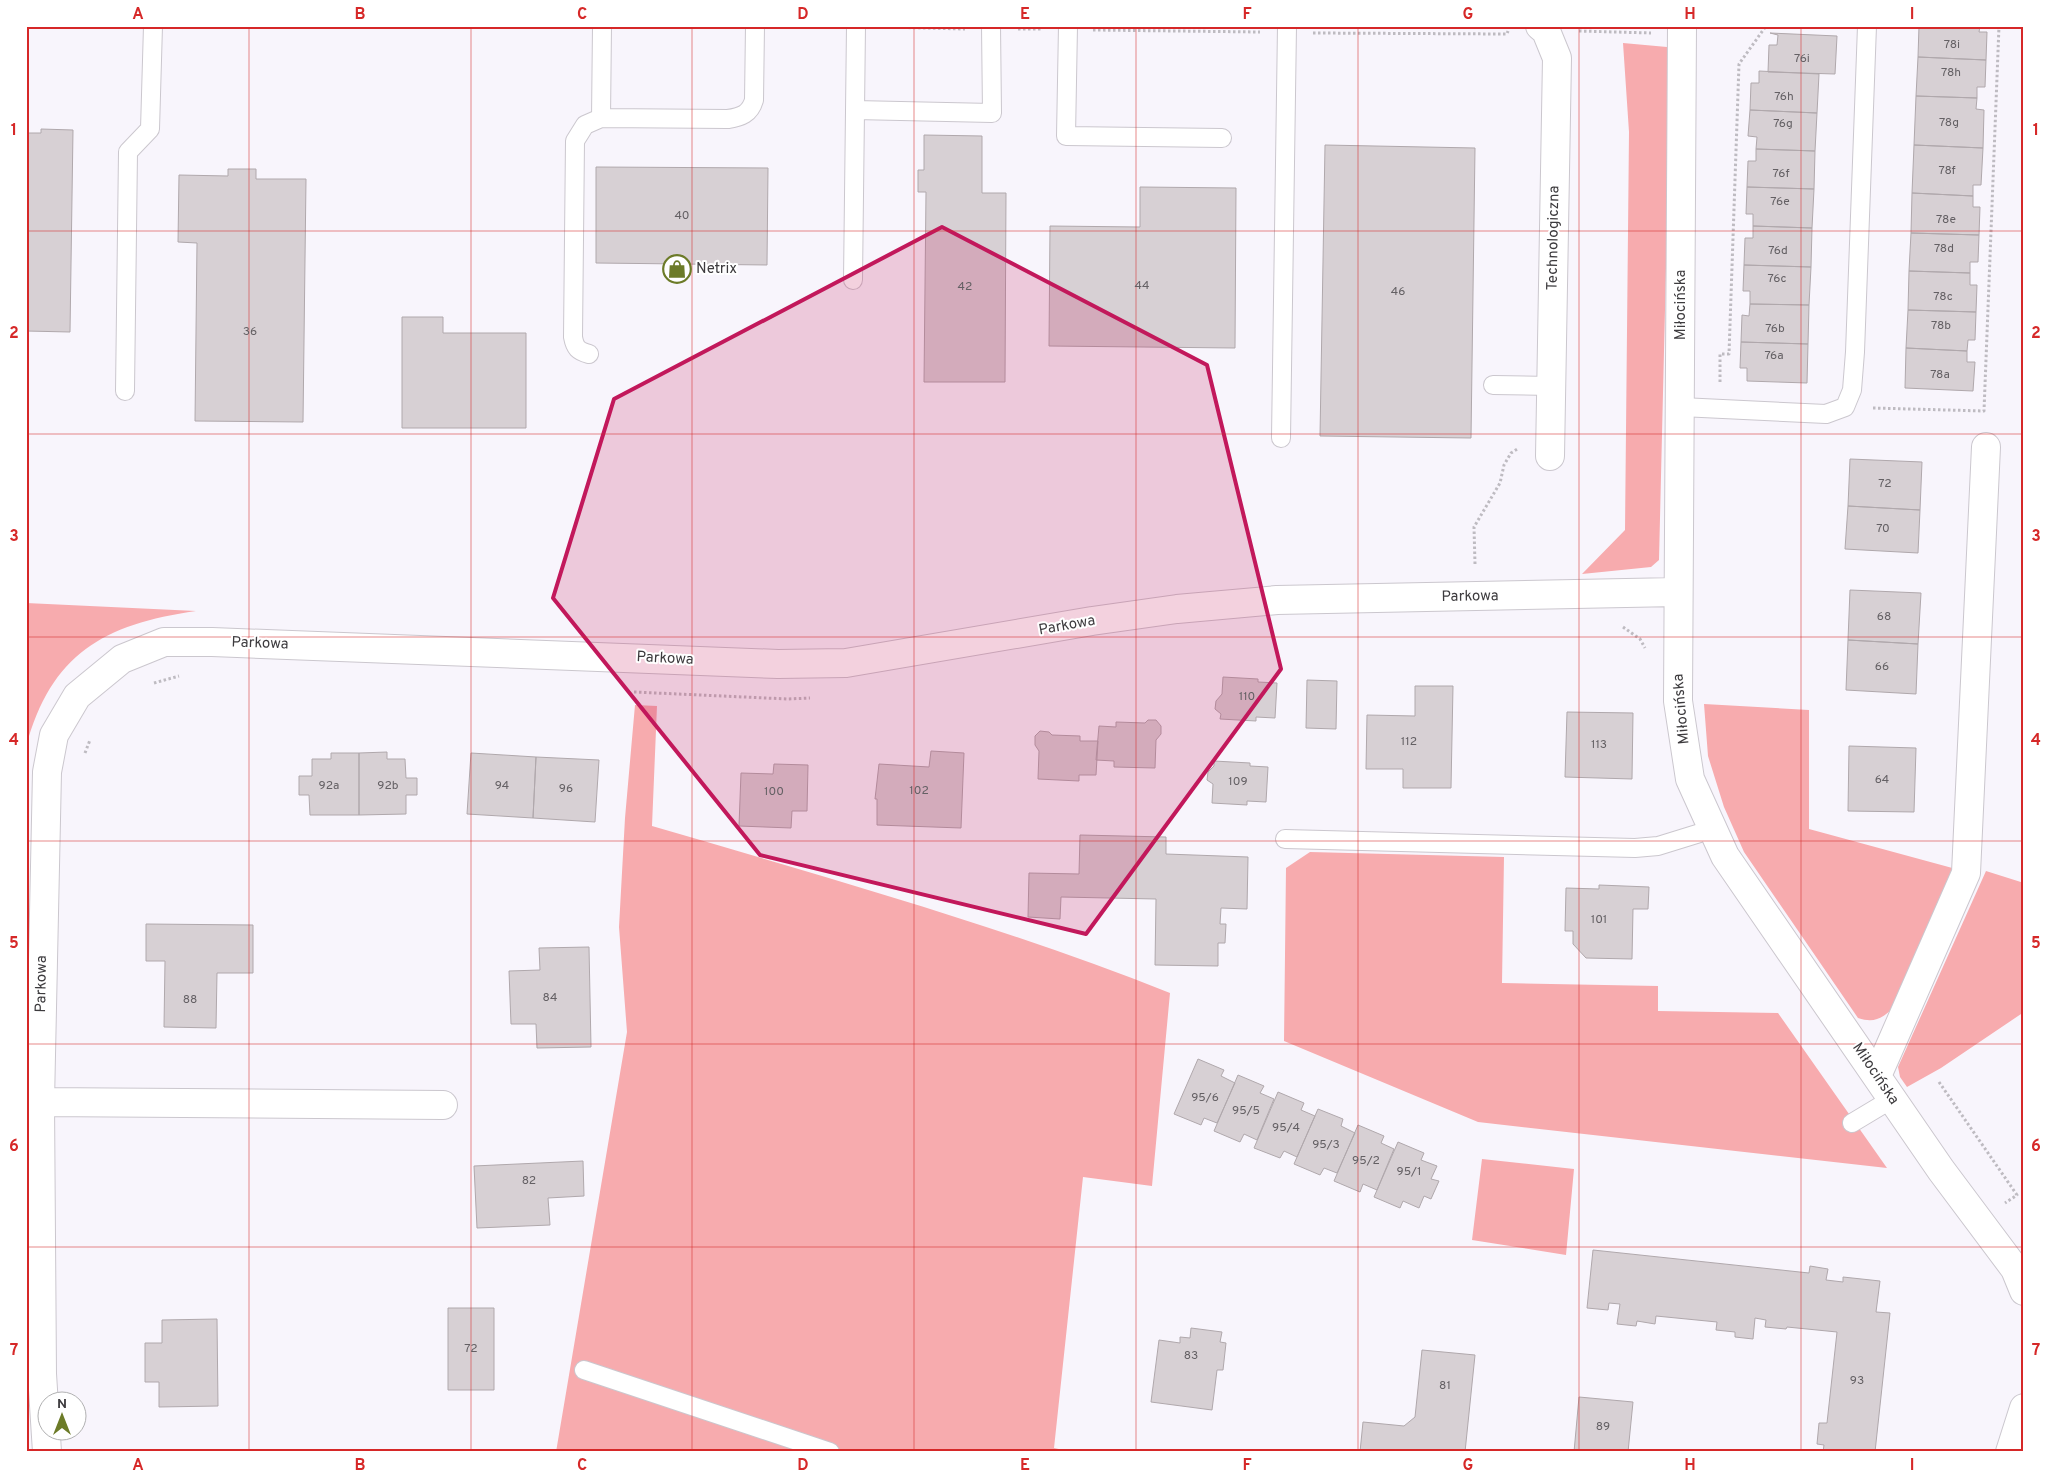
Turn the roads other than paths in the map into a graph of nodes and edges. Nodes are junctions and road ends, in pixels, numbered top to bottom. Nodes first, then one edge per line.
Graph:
1 (153, 26) edge
2 (602, 26) edge
3 (755, 26) edge
4 (1867, 26) edge
5 (856, 27) edge
6 (991, 28) edge
7 (1068, 28) edge
8 (1543, 28) edge
9 (1287, 29) edge
10 (1682, 30) edge
11 (855, 110) junction
12 (601, 118) junction
13 (1222, 138) dead end
14 (853, 280) dead end
15 (589, 354) dead end
16 (1493, 385) dead end
17 (1551, 386) junction
18 (125, 391) dead end
19 (1681, 408) junction
20 (1281, 438) dead end
21 (1986, 447) dead end
22 (1550, 456) dead end
23 (1677, 592) junction
24 (1713, 829) junction
25 (1285, 839) dead end
26 (1877, 1076) junction
27 (1892, 1099) junction
28 (40, 1102) junction
29 (442, 1105) dead end
30 (1852, 1123) dead end
31 (2024, 1291) edge
32 (584, 1370) dead end
33 (2024, 1408) edge
34 (47, 1452) edge
35 (830, 1452) edge
36 (2010, 1452) edge

1 - 18 lane
2 - 12 lane
3 - 12 lane
4 - 19 lane
5 - 11 lane
6 - 11 lane
7 - 13 lane
8 - 17 street, Technologiczna
9 - 20 lane
10 - 19 street, Miłocińska
11 - 14 lane
12 - 15 lane
16 - 17 lane
17 - 22 street, Technologiczna
19 - 23 street, Miłocińska
21 - 26 street
23 - 24 street, Miłocińska
23 - 28 street, Parkowa
24 - 25 lane
24 - 26 street, Miłocińska
26 - 27 street, Miłocińska
27 - 30 lane
27 - 31 street, Miłocińska
28 - 29 street
28 - 34 street, Parkowa
32 - 35 lane
33 - 36 street

